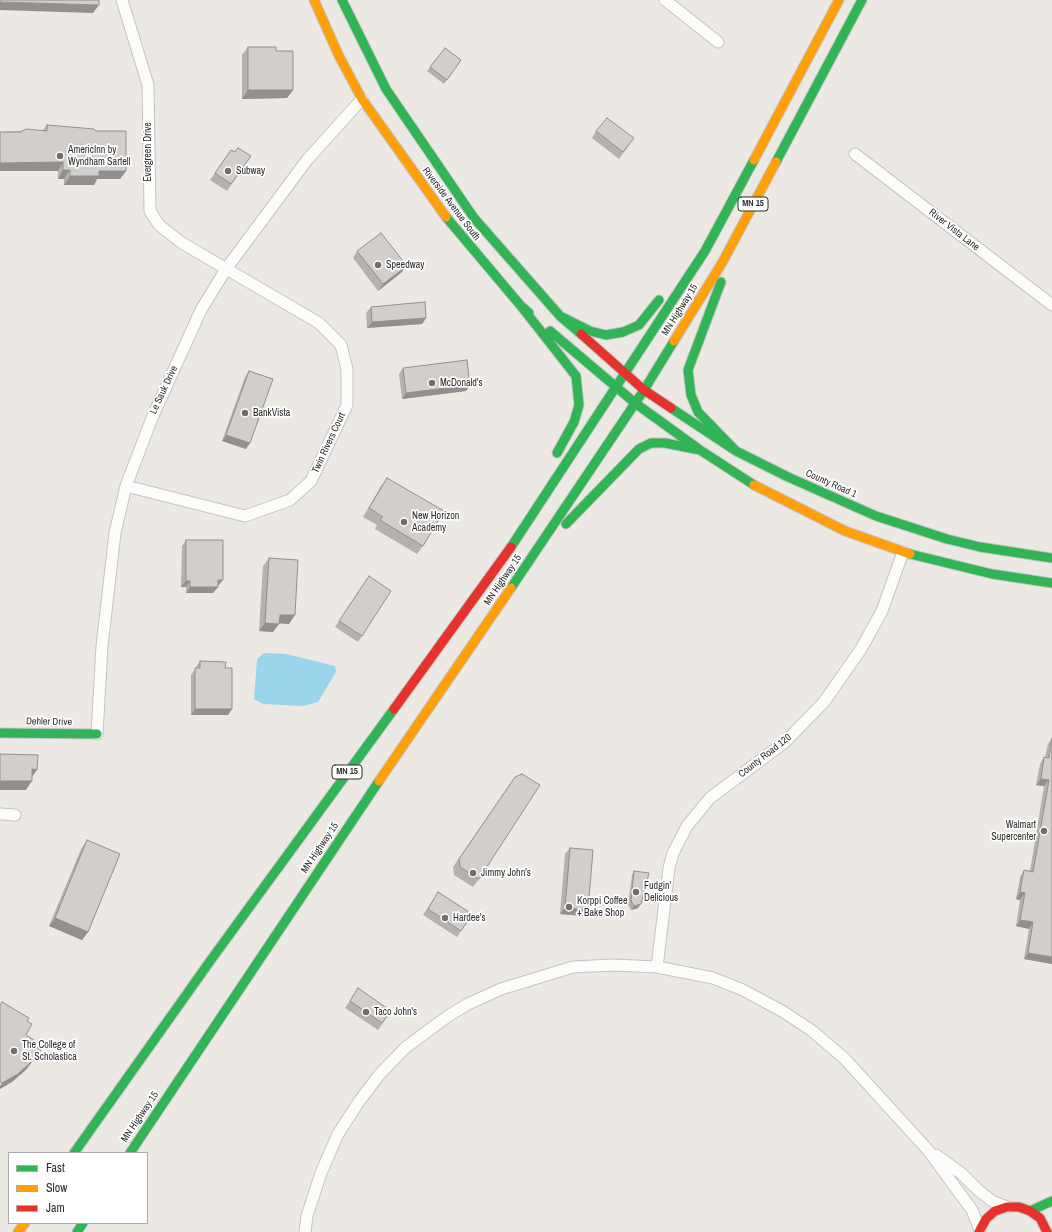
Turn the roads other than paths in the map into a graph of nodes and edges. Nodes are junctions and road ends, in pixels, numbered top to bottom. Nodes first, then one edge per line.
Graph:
1 (122, 0) edge
2 (314, 0) edge
3 (342, 0) edge
4 (665, 0) edge
5 (839, 0) edge
6 (862, 0) edge
7 (718, 42) dead end
8 (362, 99) junction
9 (855, 154) dead end
10 (717, 228) junction
11 (735, 239) junction
12 (695, 249) dead end
13 (226, 269) junction
14 (664, 292) dead end
15 (1052, 305) edge
16 (521, 306) junction
17 (560, 316) junction
18 (625, 374) junction
19 (615, 387) junction
20 (644, 390) junction
21 (635, 403) junction
22 (700, 450) junction
23 (736, 451) junction
24 (552, 463) dead end
25 (126, 486) junction
26 (537, 490) dead end
27 (903, 552) junction
28 (534, 555) junction
29 (1052, 558) edge
30 (492, 573) junction
31 (1052, 583) edge
32 (0, 733) edge
33 (97, 734) joint
34 (0, 814) edge
35 (15, 814) dead end
36 (657, 967) junction
37 (927, 1149) junction
38 (75, 1152) edge
39 (131, 1152) edge
40 (1052, 1201) edge
41 (1007, 1207) junction
42 (1030, 1211) junction
43 (980, 1231) edge
44 (305, 1232) edge
45 (1047, 1232) edge

1 - 13 street, Evergreen Drive
2 - 8 main road, Riverside Avenue South
3 - 17 main road, Riverside Avenue South
4 - 7 street
5 - 10 main road, MN Highway 15 / MN 15
6 - 11 main road, MN Highway 15 / MN 15
8 - 13 street, Le Sauk Drive
8 - 16 main road, Riverside Avenue South
9 - 15 street, River Vista Lane
10 - 12 main road
10 - 18 main road, MN Highway 15 / MN 15
11 - 20 main road, MN Highway 15 / MN 15
11 - 23 main road
13 - 25 street, Le Sauk Drive
13 - 25 street, Twin Rivers Court
14 - 17 main road
16 - 19 main road, Riverside Avenue South
16 - 24 main road
17 - 18 main road, Riverside Avenue South
18 - 19 main road, MN 15
18 - 20 main road, County Road 1
19 - 21 main road, Riverside Avenue South
19 - 30 main road, MN Highway 15 / MN 15
20 - 21 main road, MN Highway 15 / MN 15
20 - 23 main road, County Road 1
21 - 22 main road
21 - 28 main road, MN Highway 15 / MN 15
22 - 27 main road
22 - 28 main road
23 - 29 main road, County Road 1
25 - 33 street, Le Sauk Drive
26 - 30 main road
27 - 31 main road
27 - 36 street, County Road 120
28 - 39 main road, MN Highway 15 / MN 15
30 - 38 main road, MN Highway 15 / MN 15
32 - 33 main road, Dehler Drive
34 - 35 street
36 - 37 street
36 - 44 street
37 - 41 street
37 - 43 street
40 - 42 main road
41 - 42 main road
41 - 43 main road
42 - 45 main road

